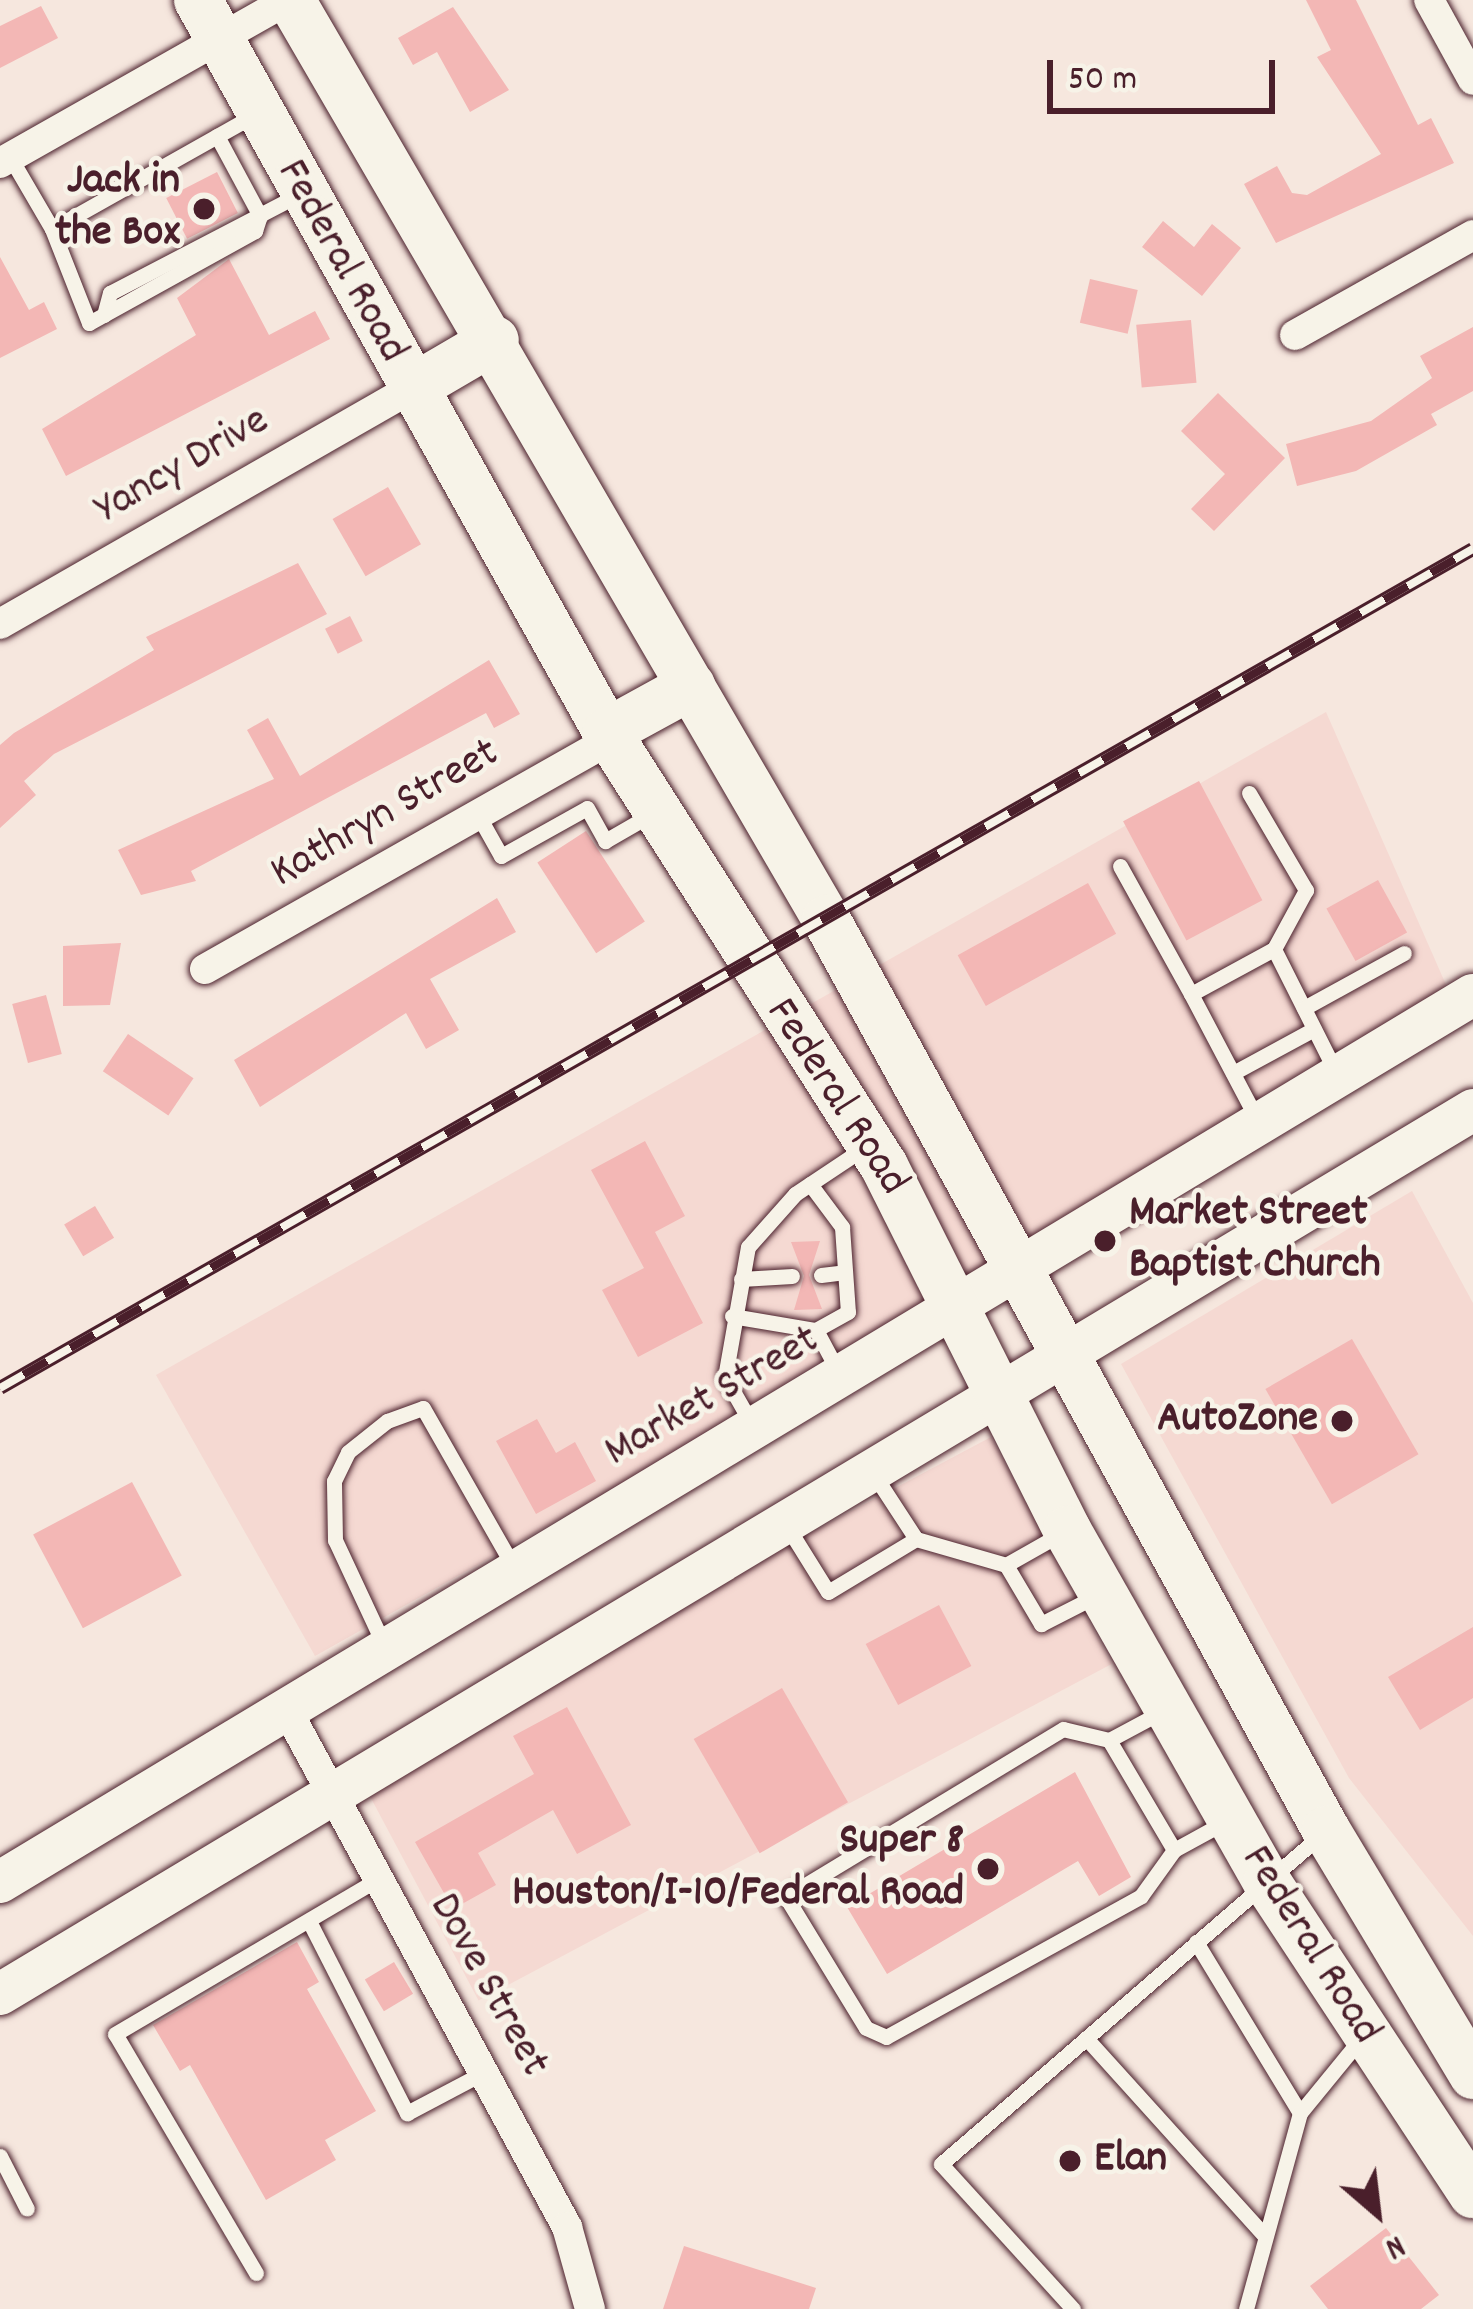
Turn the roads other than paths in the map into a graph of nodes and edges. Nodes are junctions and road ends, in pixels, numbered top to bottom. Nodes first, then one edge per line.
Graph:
1 (290, 0) edge
2 (1429, 0) edge
3 (209, 19) edge
4 (1473, 80) edge
5 (259, 112) junction
6 (218, 136) junction
7 (5, 160) edge
8 (280, 205) junction
9 (52, 229) junction
10 (1473, 235) edge
11 (1295, 335) dead end
12 (495, 340) junction
13 (411, 389) junction
14 (0, 624) edge
15 (692, 686) junction
16 (609, 735) junction
17 (1249, 793) dead end
18 (656, 812) junction
19 (478, 815) junction
20 (1120, 866) dead end
21 (1274, 949) junction
22 (1404, 952) dead end
23 (206, 969) dead end
24 (1191, 994) junction
25 (1473, 995) edge
26 (1304, 1008) junction
27 (1314, 1030) junction
28 (1233, 1073) junction
29 (1338, 1077) junction
30 (1473, 1111) edge
31 (1261, 1125) junction
32 (869, 1144) junction
33 (810, 1184) junction
34 (845, 1272) junction
35 (1023, 1274) junction
36 (821, 1275) dead end
37 (792, 1276) dead end
38 (741, 1279) junction
39 (962, 1312) junction
40 (732, 1316) junction
41 (816, 1330) junction
42 (1068, 1356) junction
43 (844, 1381) junction
44 (999, 1390) junction
45 (757, 1433) junction
46 (868, 1465) junction
47 (783, 1519) junction
48 (1067, 1530) junction
49 (916, 1539) junction
50 (1006, 1565) junction
51 (516, 1571) junction
52 (1102, 1593) junction
53 (388, 1653) junction
54 (1168, 1708) junction
55 (288, 1712) junction
56 (1109, 1740) junction
57 (332, 1794) junction
58 (1230, 1819) junction
59 (1326, 1830) junction
60 (1174, 1850) junction
61 (5, 1869) edge
62 (378, 1880) junction
63 (1267, 1882) junction
64 (309, 1921) junction
65 (1196, 1942) junction
66 (0, 1994) edge
67 (1364, 2036) junction
68 (1086, 2038) junction
69 (483, 2073) junction
70 (1473, 2074) edge
71 (1300, 2113) junction
72 (0, 2156) edge
73 (1472, 2193) edge
74 (28, 2209) dead end
75 (1265, 2236) junction
76 (256, 2273) dead end
77 (590, 2309) edge
78 (1073, 2309) edge
79 (1246, 2309) edge

1 - 3 street
1 - 12 main road, Federal Road
2 - 4 street
3 - 5 main road, Federal Road
3 - 7 street
5 - 6 lane
5 - 8 main road, Federal Road
6 - 8 lane
6 - 9 lane
7 - 9 lane
8 - 9 lane
8 - 13 main road, Federal Road
10 - 11 street
12 - 13 main road
12 - 15 main road, Federal Road
13 - 14 street, Yancy Drive
13 - 16 main road, Federal Road
15 - 16 main road
15 - 35 main road, Federal Road
16 - 18 main road, Federal Road
16 - 19 street, Kathryn Street
17 - 21 lane
18 - 19 lane
18 - 32 main road, Federal Road
19 - 23 street, Kathryn Street
20 - 24 lane
21 - 24 lane
21 - 26 lane
22 - 26 lane
24 - 28 lane
25 - 29 main road, Market Street
26 - 27 lane
27 - 28 lane
27 - 29 lane
28 - 31 lane
29 - 31 main road, Market Street
30 - 42 main road
31 - 35 main road, Market Street
32 - 33 lane
32 - 39 main road, Federal Road
33 - 34 lane
33 - 38 lane
34 - 36 lane
34 - 41 lane
35 - 39 main road, Market Street
35 - 42 main road, Federal Road
37 - 38 lane
38 - 40 lane
39 - 43 main road, Market Street
39 - 44 main road, Federal Road
40 - 41 lane
40 - 45 lane
41 - 43 lane
42 - 44 main road
42 - 59 main road, Federal Road
43 - 45 main road, Market Street
44 - 46 main road
44 - 48 main road, Federal Road
45 - 51 main road, Market Street
46 - 47 main road
46 - 49 lane
47 - 49 lane
47 - 57 main road
48 - 50 lane
48 - 52 main road, Federal Road
49 - 50 lane
50 - 52 lane
51 - 53 main road, Market Street
51 - 53 lane
52 - 54 main road, Federal Road
53 - 55 main road, Market Street
54 - 56 lane
54 - 58 main road, Federal Road
55 - 57 street, Dove Street
55 - 61 main road, Market Street
56 - 60 lane
56 - 60 lane
57 - 62 street, Dove Street
57 - 66 main road
58 - 60 lane
58 - 63 main road, Federal Road
59 - 63 lane
59 - 70 main road, Federal Road
62 - 64 lane
62 - 69 street, Dove Street
63 - 65 lane
63 - 67 main road, Federal Road
64 - 69 lane
64 - 76 lane
65 - 68 lane
65 - 71 lane
67 - 71 lane
67 - 73 main road, Federal Road
68 - 75 lane
68 - 78 lane
69 - 77 street, Dove Street
71 - 75 lane
72 - 74 lane
75 - 79 lane

